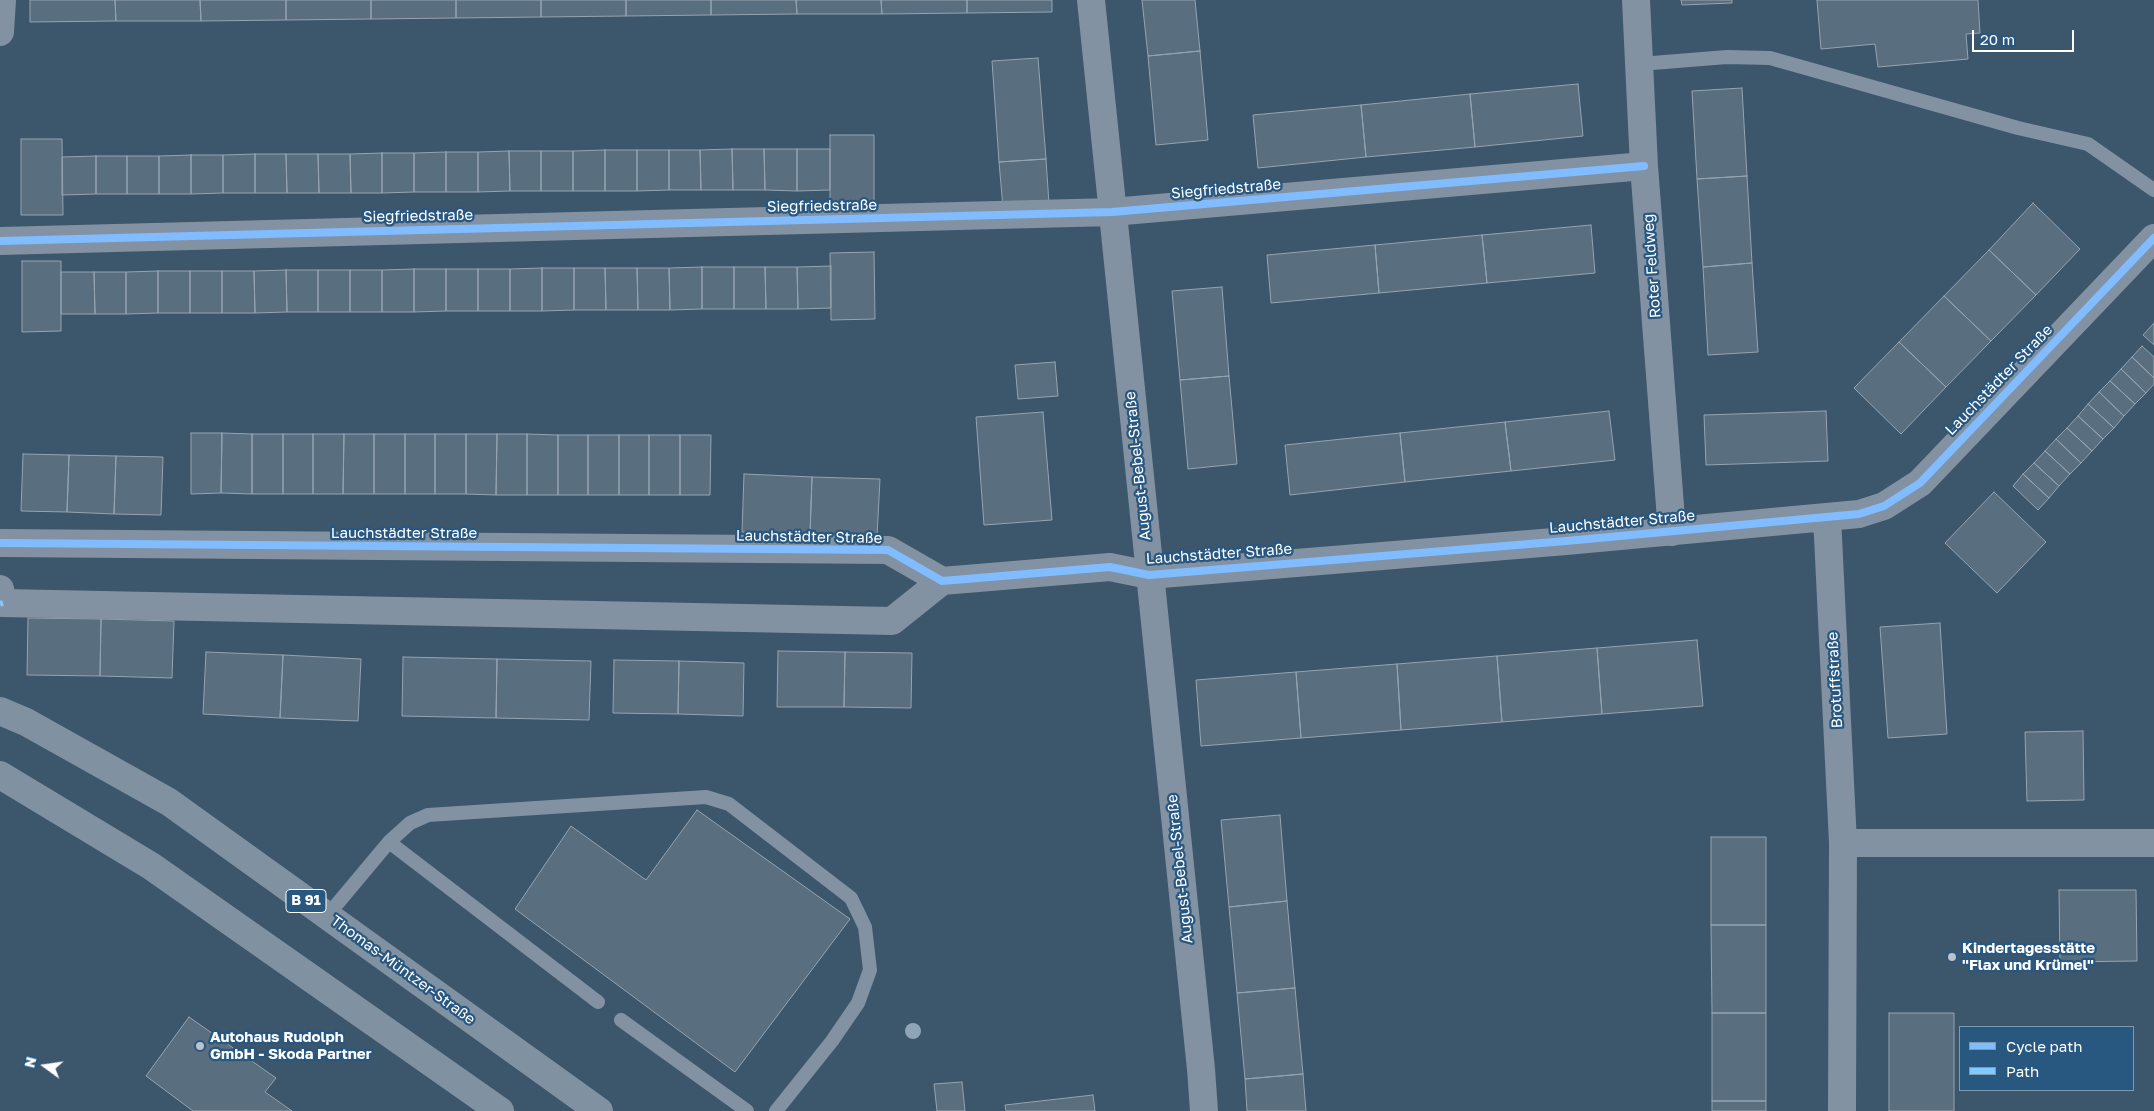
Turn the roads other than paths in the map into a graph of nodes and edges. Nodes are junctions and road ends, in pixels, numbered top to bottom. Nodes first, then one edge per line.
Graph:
1 (2, 0) edge
2 (1091, 0) edge
3 (1636, 0) edge
4 (0, 32) edge
5 (1640, 64) junction
6 (1644, 166) junction
7 (2154, 190) edge
8 (1112, 212) junction
9 (2154, 238) edge
10 (0, 241) edge
11 (1827, 516) junction
12 (1672, 532) junction
13 (0, 543) edge
14 (1149, 575) junction
15 (942, 580) junction
16 (0, 589) edge
17 (0, 711) edge
18 (0, 775) edge
19 (389, 842) junction
20 (1843, 843) junction
21 (2154, 843) edge
22 (327, 916) junction
23 (598, 1002) dead end
24 (621, 1020) dead end
25 (500, 1111) edge
26 (599, 1111) edge
27 (747, 1111) edge
28 (776, 1111) edge
29 (1204, 1111) edge
30 (1842, 1111) edge

1 - 4 street
2 - 8 street, August-Bebel-Straße
3 - 5 street, Roter Feldweg
5 - 6 street, Roter Feldweg
5 - 7 lane
6 - 8 street, Siegfriedstraße
6 - 12 street, Roter Feldweg
8 - 10 street, Siegfriedstraße
8 - 14 street, August-Bebel-Straße
9 - 11 street, Lauchstädter Straße
11 - 12 street, Lauchstädter Straße
11 - 20 street, Brotuffstraße
12 - 14 street, Lauchstädter Straße
13 - 15 street, Lauchstädter Straße
14 - 15 street, Lauchstädter Straße
14 - 29 street, August-Bebel-Straße
15 - 16 street
17 - 22 main road, Thomas-Müntzer-Straße / B 91
18 - 25 main road
19 - 22 lane
19 - 23 lane
19 - 28 lane
20 - 21 street
20 - 30 street, Brotuffstraße
22 - 26 main road, Thomas-Müntzer-Straße / B 91
24 - 27 lane

